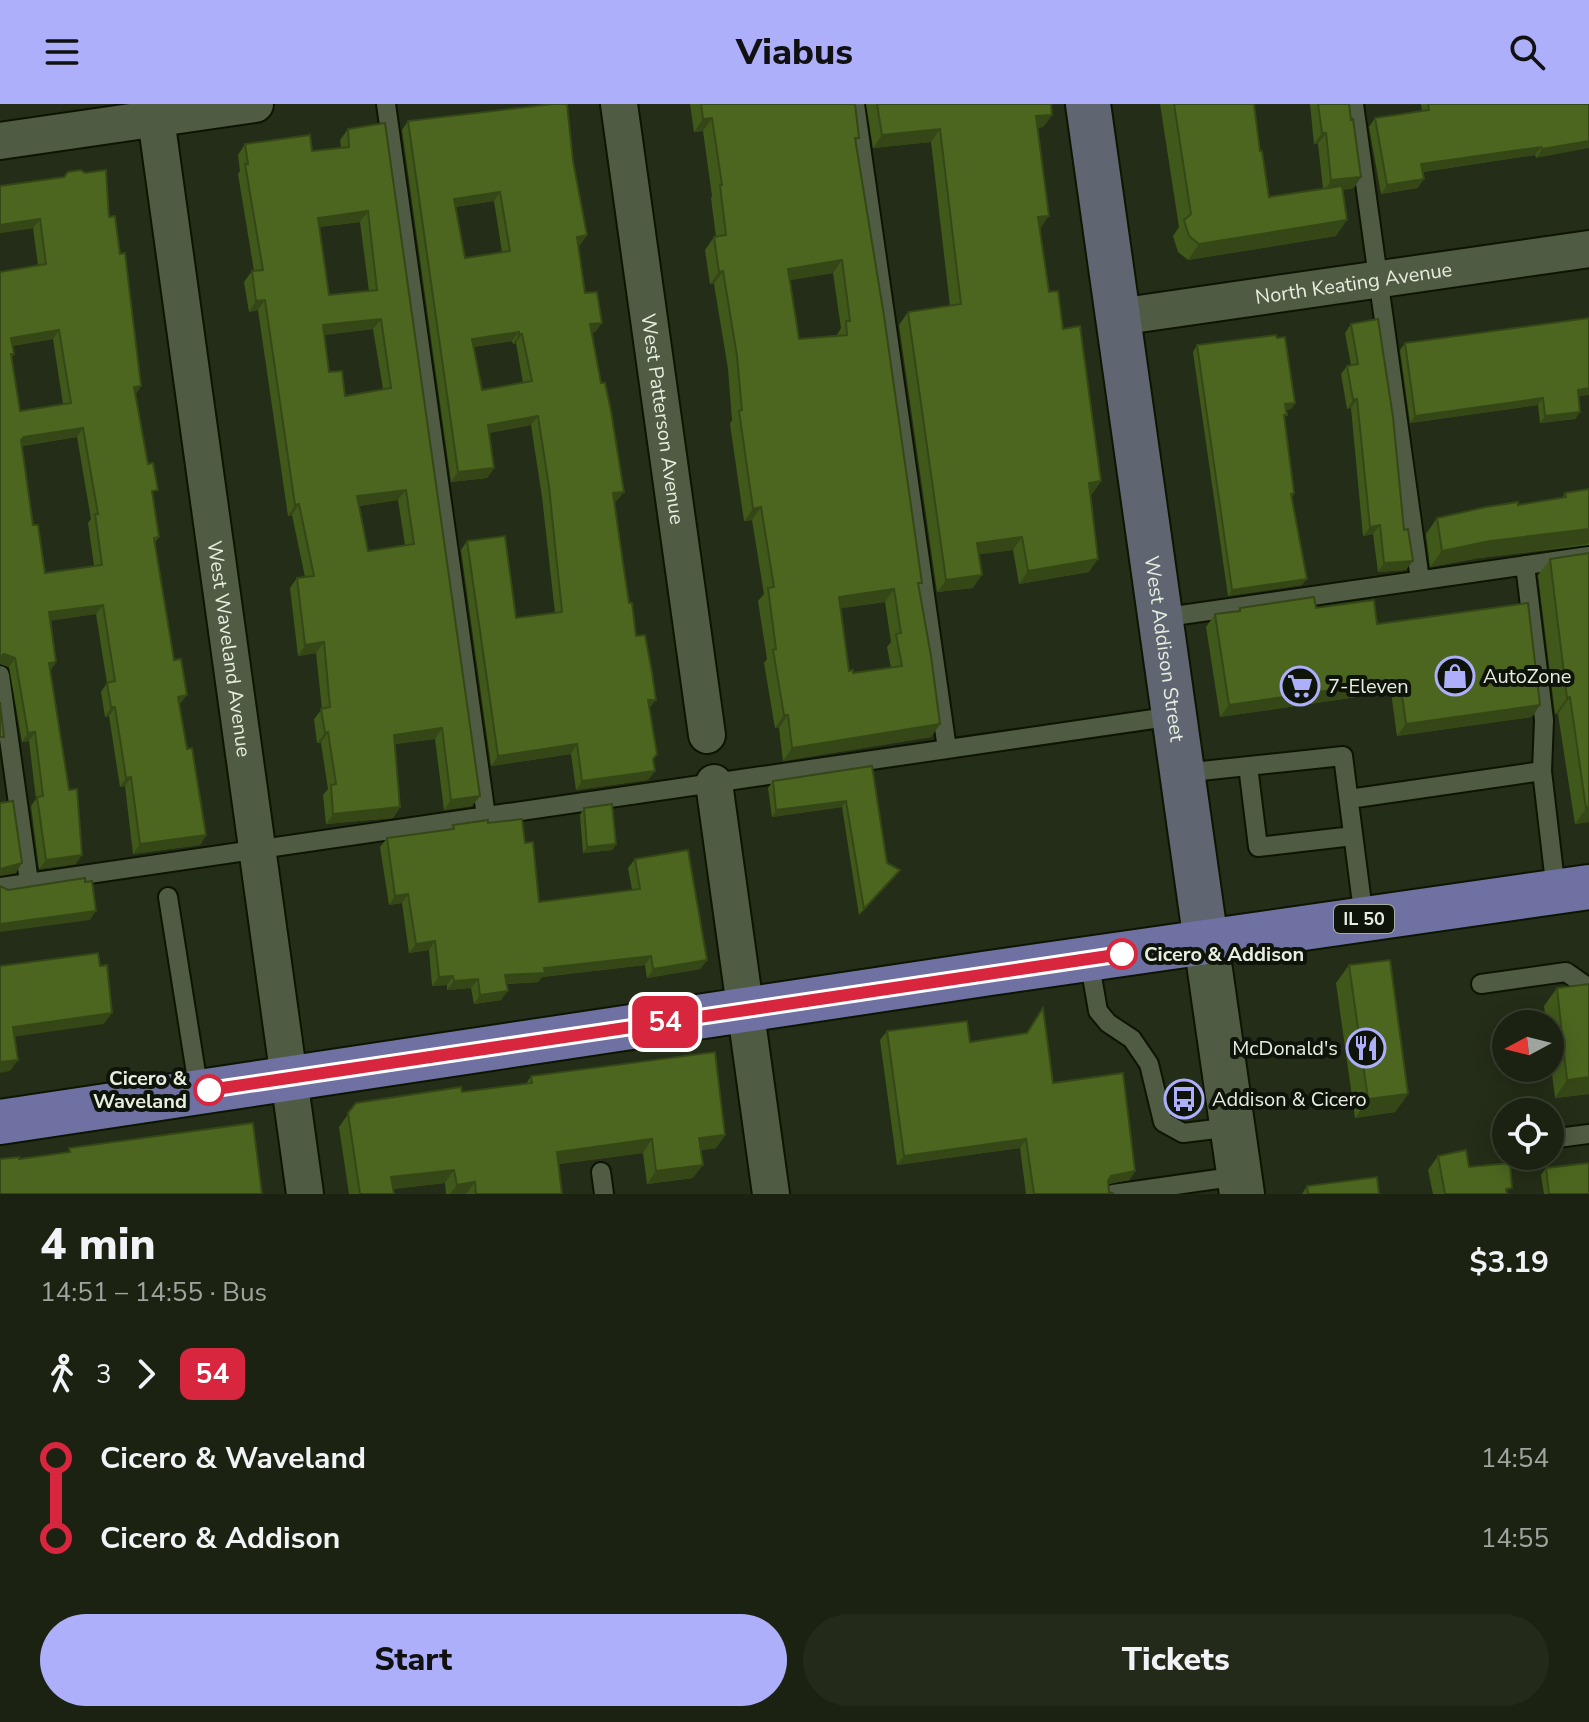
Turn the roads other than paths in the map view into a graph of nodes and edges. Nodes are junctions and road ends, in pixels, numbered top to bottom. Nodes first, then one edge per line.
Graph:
1 (255, 104) edge
2 (386, 104) edge
3 (619, 104) edge
4 (855, 104) edge
5 (1088, 104) edge
6 (1354, 104) edge
7 (155, 111) edge
8 (0, 141) edge
9 (1589, 249) edge
10 (1378, 279) junction
11 (1118, 317) junction
12 (1589, 556) edge
13 (1525, 565) junction
14 (1420, 580) junction
15 (1160, 618) junction
16 (0, 675) edge
17 (1174, 716) junction
18 (707, 735) dead end
19 (947, 749) junction
20 (1248, 766) junction
21 (1542, 771) junction
22 (1182, 773) junction
23 (714, 783) junction
24 (1349, 799) junction
25 (486, 816) junction
26 (1353, 836) junction
27 (257, 849) junction
28 (29, 882) junction
29 (0, 887) edge
30 (1573, 889) edge
31 (168, 897) dead end
32 (1364, 919) junction
33 (1206, 942) junction
34 (1089, 959) junction
35 (1481, 984) dead end
36 (1589, 988) edge
37 (745, 1010) junction
38 (288, 1078) junction
39 (199, 1092) junction
40 (0, 1122) edge
41 (1232, 1127) junction
42 (1589, 1134) edge
43 (1564, 1137) edge
44 (601, 1172) dead end
45 (1240, 1185) edge
46 (305, 1194) edge
47 (604, 1194) edge
48 (771, 1194) edge
49 (1113, 1194) edge

1 - 7 street
2 - 25 lane
3 - 18 street, West Patterson Avenue
4 - 19 lane
5 - 11 main road, West Addison Street
6 - 10 lane
7 - 8 street
7 - 27 street, West Waveland Avenue
9 - 10 street, North Keating Avenue
10 - 11 street, North Keating Avenue
10 - 14 lane
11 - 15 main road, West Addison Street
12 - 13 lane
13 - 14 lane
13 - 21 lane
14 - 15 lane
15 - 17 main road, West Addison Street
16 - 28 lane
17 - 19 lane
17 - 22 main road, West Addison Street
19 - 23 lane
20 - 22 lane
20 - 24 lane
20 - 26 lane
21 - 24 lane
21 - 30 lane
22 - 33 main road, West Addison Street
23 - 25 lane
23 - 37 street
24 - 26 lane
25 - 27 lane
26 - 32 lane
27 - 28 lane
27 - 38 street, West Waveland Avenue
28 - 29 lane
30 - 32 main road, IL 50
31 - 39 lane
32 - 33 main road, IL 50
33 - 34 main road, IL 50
33 - 41 street, West Addison Street
34 - 37 main road, IL 50
34 - 41 lane
35 - 36 lane
37 - 38 main road, IL 50
37 - 48 street
38 - 39 main road, IL 50
38 - 46 street, West Waveland Avenue
39 - 40 main road, IL 50
41 - 45 street, West Addison Street
42 - 43 lane
44 - 47 lane
45 - 49 lane

